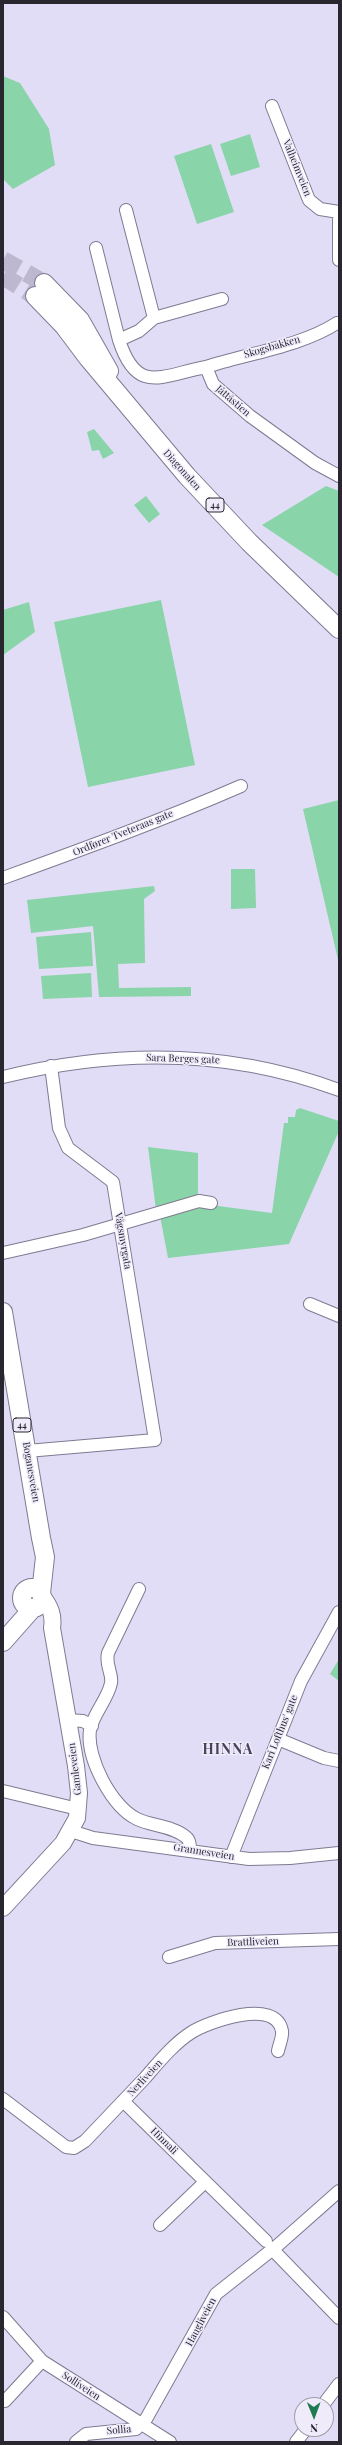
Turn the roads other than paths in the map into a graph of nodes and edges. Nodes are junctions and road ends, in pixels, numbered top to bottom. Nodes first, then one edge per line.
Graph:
1 (272, 106) dead end
2 (126, 210) dead end
3 (339, 212) edge
4 (339, 219) edge
5 (96, 248) dead end
6 (339, 260) edge
7 (39, 290) tunnel mouth
8 (222, 299) dead end
9 (154, 318) junction
10 (337, 323) dead end
11 (119, 340) junction
12 (206, 366) junction
13 (339, 476) edge
14 (339, 629) edge
15 (241, 786) dead end
16 (3, 878) edge
17 (51, 1066) junction
18 (3, 1071) edge
19 (25, 1071) junction
20 (3, 1077) edge
21 (339, 1090) edge
22 (211, 1203) dead end
23 (120, 1224) junction
24 (3, 1253) edge
25 (310, 1304) dead end
26 (3, 1312) edge
27 (339, 1316) edge
28 (27, 1451) junction
29 (140, 1590) dead end
30 (33, 1599) junction
31 (339, 1612) edge
32 (3, 1631) edge
33 (3, 1642) edge
34 (67, 1720) junction
35 (92, 1726) junction
36 (278, 1739) junction
37 (339, 1761) edge
38 (3, 1791) edge
39 (78, 1809) junction
40 (71, 1831) junction
41 (190, 1851) junction
42 (339, 1853) edge
43 (231, 1857) junction
44 (3, 1908) edge
45 (339, 1939) edge
46 (169, 1957) dead end
47 (278, 2051) dead end
48 (3, 2099) edge
49 (123, 2101) junction
50 (205, 2182) junction
51 (339, 2191) edge
52 (160, 2224) dead end
53 (269, 2245) junction
54 (3, 2317) edge
55 (339, 2318) edge
56 (42, 2361) junction
57 (338, 2386) edge
58 (329, 2397) edge
59 (3, 2401) edge
60 (140, 2425) junction
61 (76, 2442) edge
62 (170, 2442) edge

1 - 3 street, Valheimveien
2 - 9 street
4 - 6 street
5 - 11 street
7 - 14 main road, Diagonalen / 44
8 - 9 street
9 - 11 street
10 - 12 street, Skogsbakken
11 - 12 street
12 - 13 street, Jåttåstien
15 - 16 street, Ordfører Tveteraas gate
17 - 19 street, Sara Berges gate
17 - 21 street, Sara Berges gate
17 - 23 street, Vågsmyrgata
18 - 19 street, Sara Berges gate
19 - 20 street, Sara Berges gate
22 - 23 street
23 - 24 street
23 - 28 street, Vågsmyrgata
25 - 27 street
26 - 28 main road, Boganesveien / 44
28 - 30 main road, Boganesveien / 44
29 - 35 street
30 - 32 main road, 44
30 - 33 main road, 44
30 - 34 street, Gamleveien
31 - 36 street, Kari Lofthus' gate
34 - 35 street
34 - 39 street, Gamleveien
35 - 41 street
36 - 37 street
36 - 43 street, Kari Lofthus' gate
38 - 39 street
39 - 40 street, Gamleveien
40 - 41 street, Grannesveien
40 - 44 street, Gamleveien
41 - 43 street, Grannesveien
42 - 43 street, Grannesveien
45 - 46 street, Brattliveien
47 - 49 street, Nerliveien
48 - 49 street, Nerliveien
49 - 50 street, Hinnali
50 - 52 street
50 - 53 street, Hinnali
51 - 53 street, Haugliveien
53 - 55 street, Hinnali
53 - 60 street, Haugliveien
54 - 56 street, Solliveien
56 - 59 street
56 - 60 street, Solliveien
57 - 58 street
60 - 61 street, Sollia
60 - 62 street, Solliveien

